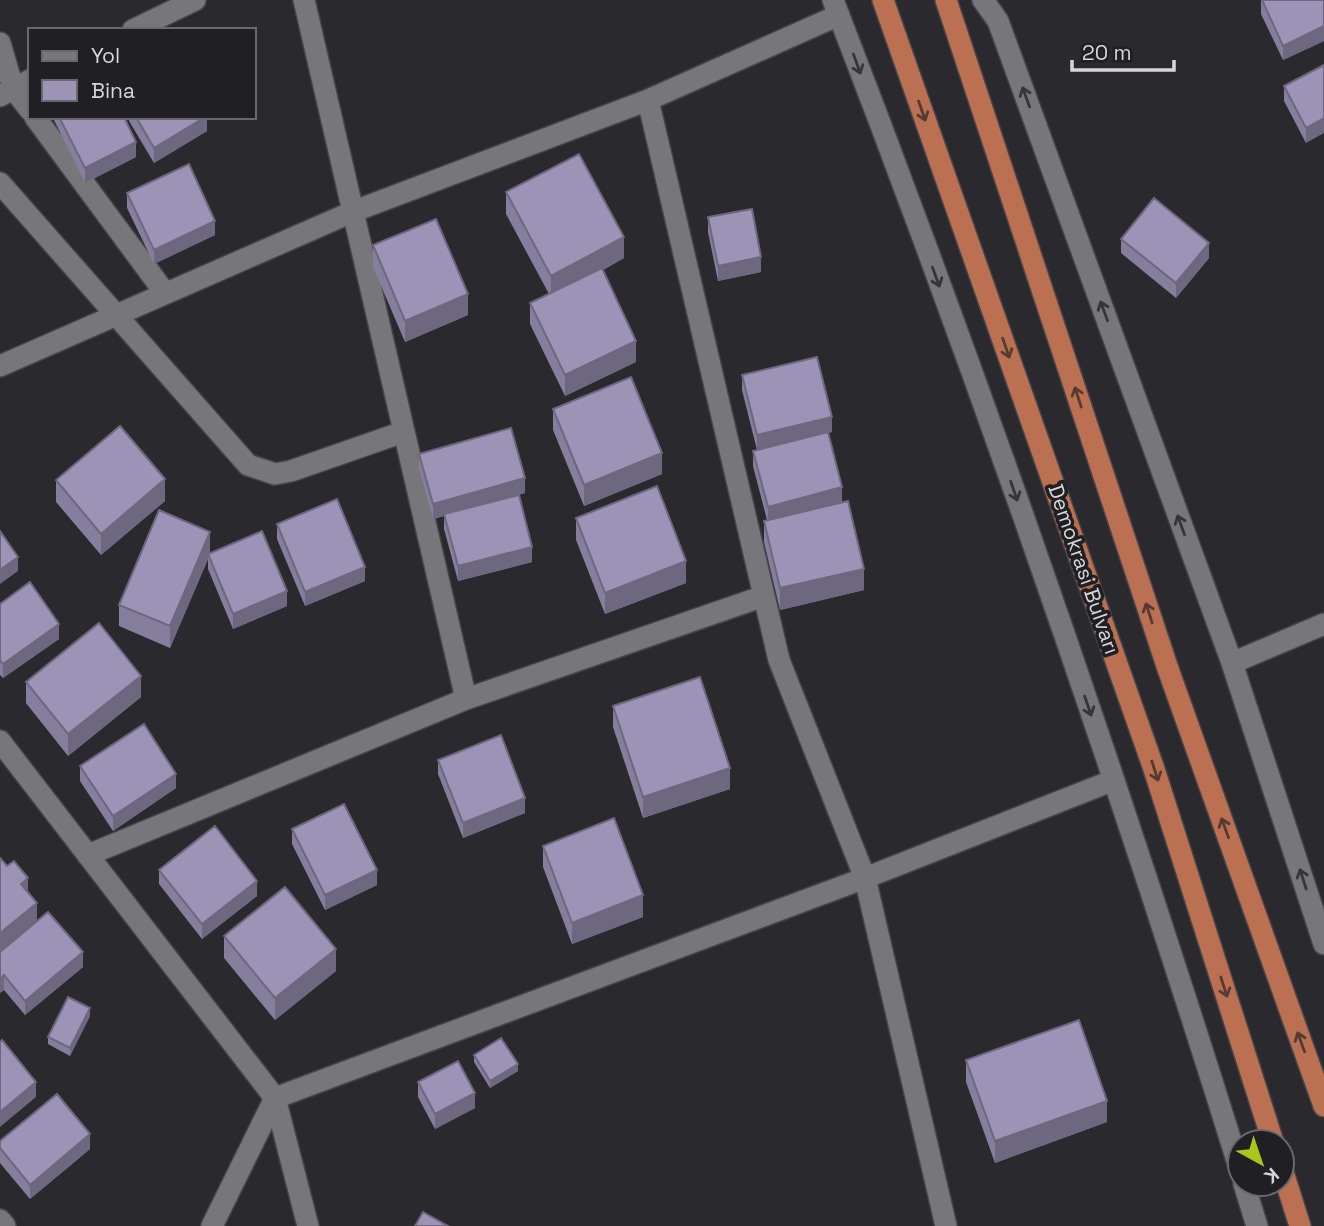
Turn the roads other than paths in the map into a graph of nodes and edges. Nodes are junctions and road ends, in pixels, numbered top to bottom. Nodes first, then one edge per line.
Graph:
1 (195, 0) edge
2 (304, 0) edge
3 (883, 0) edge
4 (946, 0) edge
5 (983, 0) edge
6 (836, 8) edge
7 (138, 28) edge
8 (0, 43) edge
9 (14, 88) edge
10 (648, 100) junction
11 (28, 107) edge
12 (36, 119) edge
13 (0, 183) edge
14 (352, 212) junction
15 (165, 293) junction
16 (116, 315) junction
17 (0, 366) edge
18 (403, 432) junction
19 (764, 596) junction
20 (1324, 624) edge
21 (1232, 663) junction
22 (466, 699) junction
23 (0, 741) edge
24 (1114, 780) junction
25 (88, 855) junction
26 (864, 878) junction
27 (1324, 944) edge
28 (275, 1098) junction
29 (1324, 1106) edge
30 (1227, 1128) edge
31 (1269, 1128) edge
32 (1248, 1198) edge
33 (1291, 1198) edge
34 (0, 1220) edge
35 (5, 1226) edge
36 (212, 1226) edge
37 (308, 1226) edge
38 (946, 1226) edge
39 (1257, 1226) edge
40 (1300, 1226) edge

1 - 7 street
2 - 14 street
3 -> 31 highway, Demokrasi Bulvarı
29 -> 4 highway
21 -> 5 street
6 - 10 street
6 -> 24 street
8 - 9 street
9 - 11 street
10 - 14 street
10 - 19 street
12 - 15 street
13 - 16 street
14 - 15 street
14 - 18 street
15 - 16 street
16 - 17 street
16 - 18 street
18 - 22 street
19 - 22 street
19 - 26 street
20 - 21 street
27 -> 21 street
22 - 25 street
23 - 25 street
24 - 26 street
24 - 30 street
25 - 28 street
26 - 28 street
26 - 38 street
28 - 36 street
28 - 37 street
32 - 39 street
33 - 40 highway
34 - 35 street

